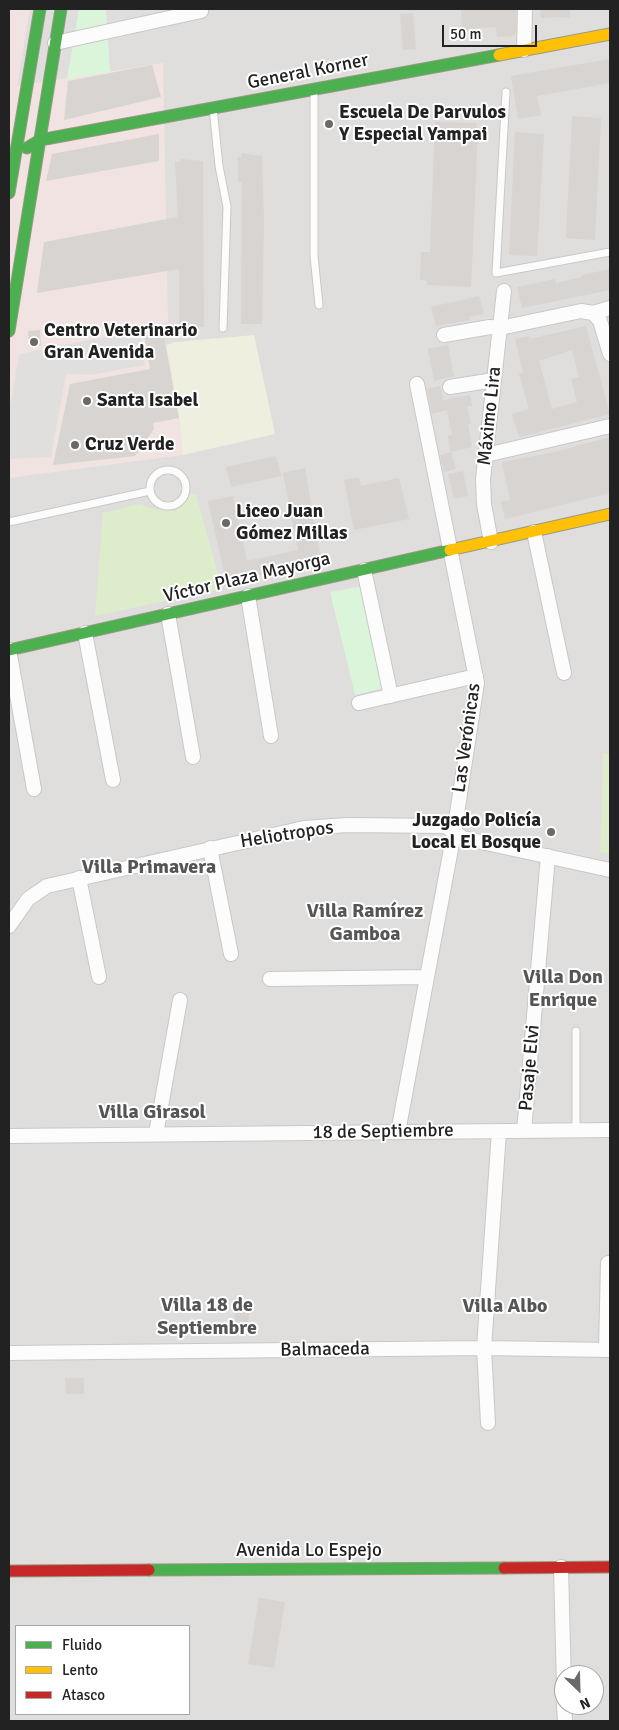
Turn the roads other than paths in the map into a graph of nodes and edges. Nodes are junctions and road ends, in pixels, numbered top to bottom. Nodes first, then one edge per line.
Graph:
1 (40, 9) edge
2 (61, 9) edge
3 (525, 9) edge
4 (201, 11) dead end
5 (610, 34) edge
6 (55, 43) junction
7 (524, 50) junction
8 (314, 89) junction
9 (506, 92) dead end
10 (213, 108) junction
11 (40, 140) junction
12 (12, 156) edge
13 (9, 194) edge
14 (610, 252) edge
15 (504, 291) dead end
16 (319, 306) dead end
17 (610, 308) edge
18 (593, 313) junction
19 (223, 328) dead end
20 (500, 328) junction
21 (9, 331) edge
22 (444, 335) dead end
23 (610, 354) edge
24 (494, 380) junction
25 (417, 384) dead end
26 (450, 387) dead end
27 (610, 426) edge
28 (486, 455) junction
29 (150, 491) junction
30 (610, 515) edge
31 (9, 522) edge
32 (534, 532) junction
33 (491, 542) junction
34 (450, 551) junction
35 (364, 570) junction
36 (248, 596) junction
37 (168, 614) junction
38 (85, 633) junction
39 (9, 650) edge
40 (564, 673) dead end
41 (476, 676) junction
42 (391, 696) junction
43 (359, 703) dead end
44 (271, 736) dead end
45 (193, 757) dead end
46 (113, 780) dead end
47 (34, 789) dead end
48 (454, 833) junction
49 (210, 848) junction
50 (548, 856) junction
51 (610, 870) edge
52 (79, 878) junction
53 (9, 926) edge
54 (231, 954) dead end
55 (99, 977) dead end
56 (426, 977) junction
57 (270, 978) dead end
58 (180, 1000) dead end
59 (576, 1031) dead end
60 (576, 1130) junction
61 (610, 1130) edge
62 (499, 1131) junction
63 (524, 1131) junction
64 (398, 1132) junction
65 (156, 1134) junction
66 (9, 1136) edge
67 (608, 1263) dead end
68 (484, 1348) junction
69 (608, 1350) edge
70 (9, 1353) edge
71 (488, 1423) dead end
72 (561, 1567) junction
73 (610, 1567) edge
74 (9, 1571) edge
75 (563, 1665) edge

1 - 12 street
2 - 6 street
3 - 7 street
4 - 6 street
5 - 7 street, General Korner
6 - 11 street
7 - 8 street, General Korner
8 - 10 street, General Korner
8 - 16 lane
9 - 14 lane
10 - 11 street, General Korner
10 - 19 lane
11 - 12 street, General Korner
11 - 21 street
12 - 13 street
15 - 20 street, Máximo Lira
17 - 18 street
18 - 20 street
18 - 23 street
20 - 22 street
20 - 24 street, Máximo Lira
24 - 26 street
24 - 28 street, Máximo Lira
25 - 34 street, Las Verónicas
27 - 28 street
28 - 33 street, Máximo Lira
29 - 29 lane
29 - 31 lane
30 - 32 street, Víctor Plaza Mayorga
32 - 33 street, Víctor Plaza Mayorga
32 - 40 street
33 - 34 street, Víctor Plaza Mayorga
34 - 35 street, Víctor Plaza Mayorga
34 - 41 street, Las Verónicas
35 - 36 street, Víctor Plaza Mayorga
35 - 42 street
36 - 37 street, Víctor Plaza Mayorga
36 - 44 street
37 - 38 street, Víctor Plaza Mayorga
37 - 45 street
38 - 39 street, Víctor Plaza Mayorga
38 - 46 street
39 - 47 street
41 - 42 street
41 - 48 street, Las Verónicas
42 - 43 street
48 - 49 street, Heliotropos
48 - 50 street, Heliotropos
48 - 56 street, Las Verónicas
49 - 52 street, Heliotropos
49 - 54 street
50 - 51 street, Heliotropos
50 - 63 street, Pasaje Elvi
52 - 53 street, Heliotropos
52 - 55 street
56 - 57 street
56 - 64 street, Las Verónicas
58 - 65 street
59 - 60 lane
60 - 61 street, 18 de Septiembre
60 - 63 street, 18 de Septiembre
62 - 63 street, 18 de Septiembre
62 - 64 street, 18 de Septiembre
62 - 68 street
64 - 65 street, 18 de Septiembre
65 - 66 street, 18 de Septiembre
67 - 69 street
68 - 69 street, Balmaceda
68 - 70 street, Balmaceda
68 - 71 street
72 - 73 street, Avenida Lo Espejo
72 - 74 street, Avenida Lo Espejo
72 - 75 street

